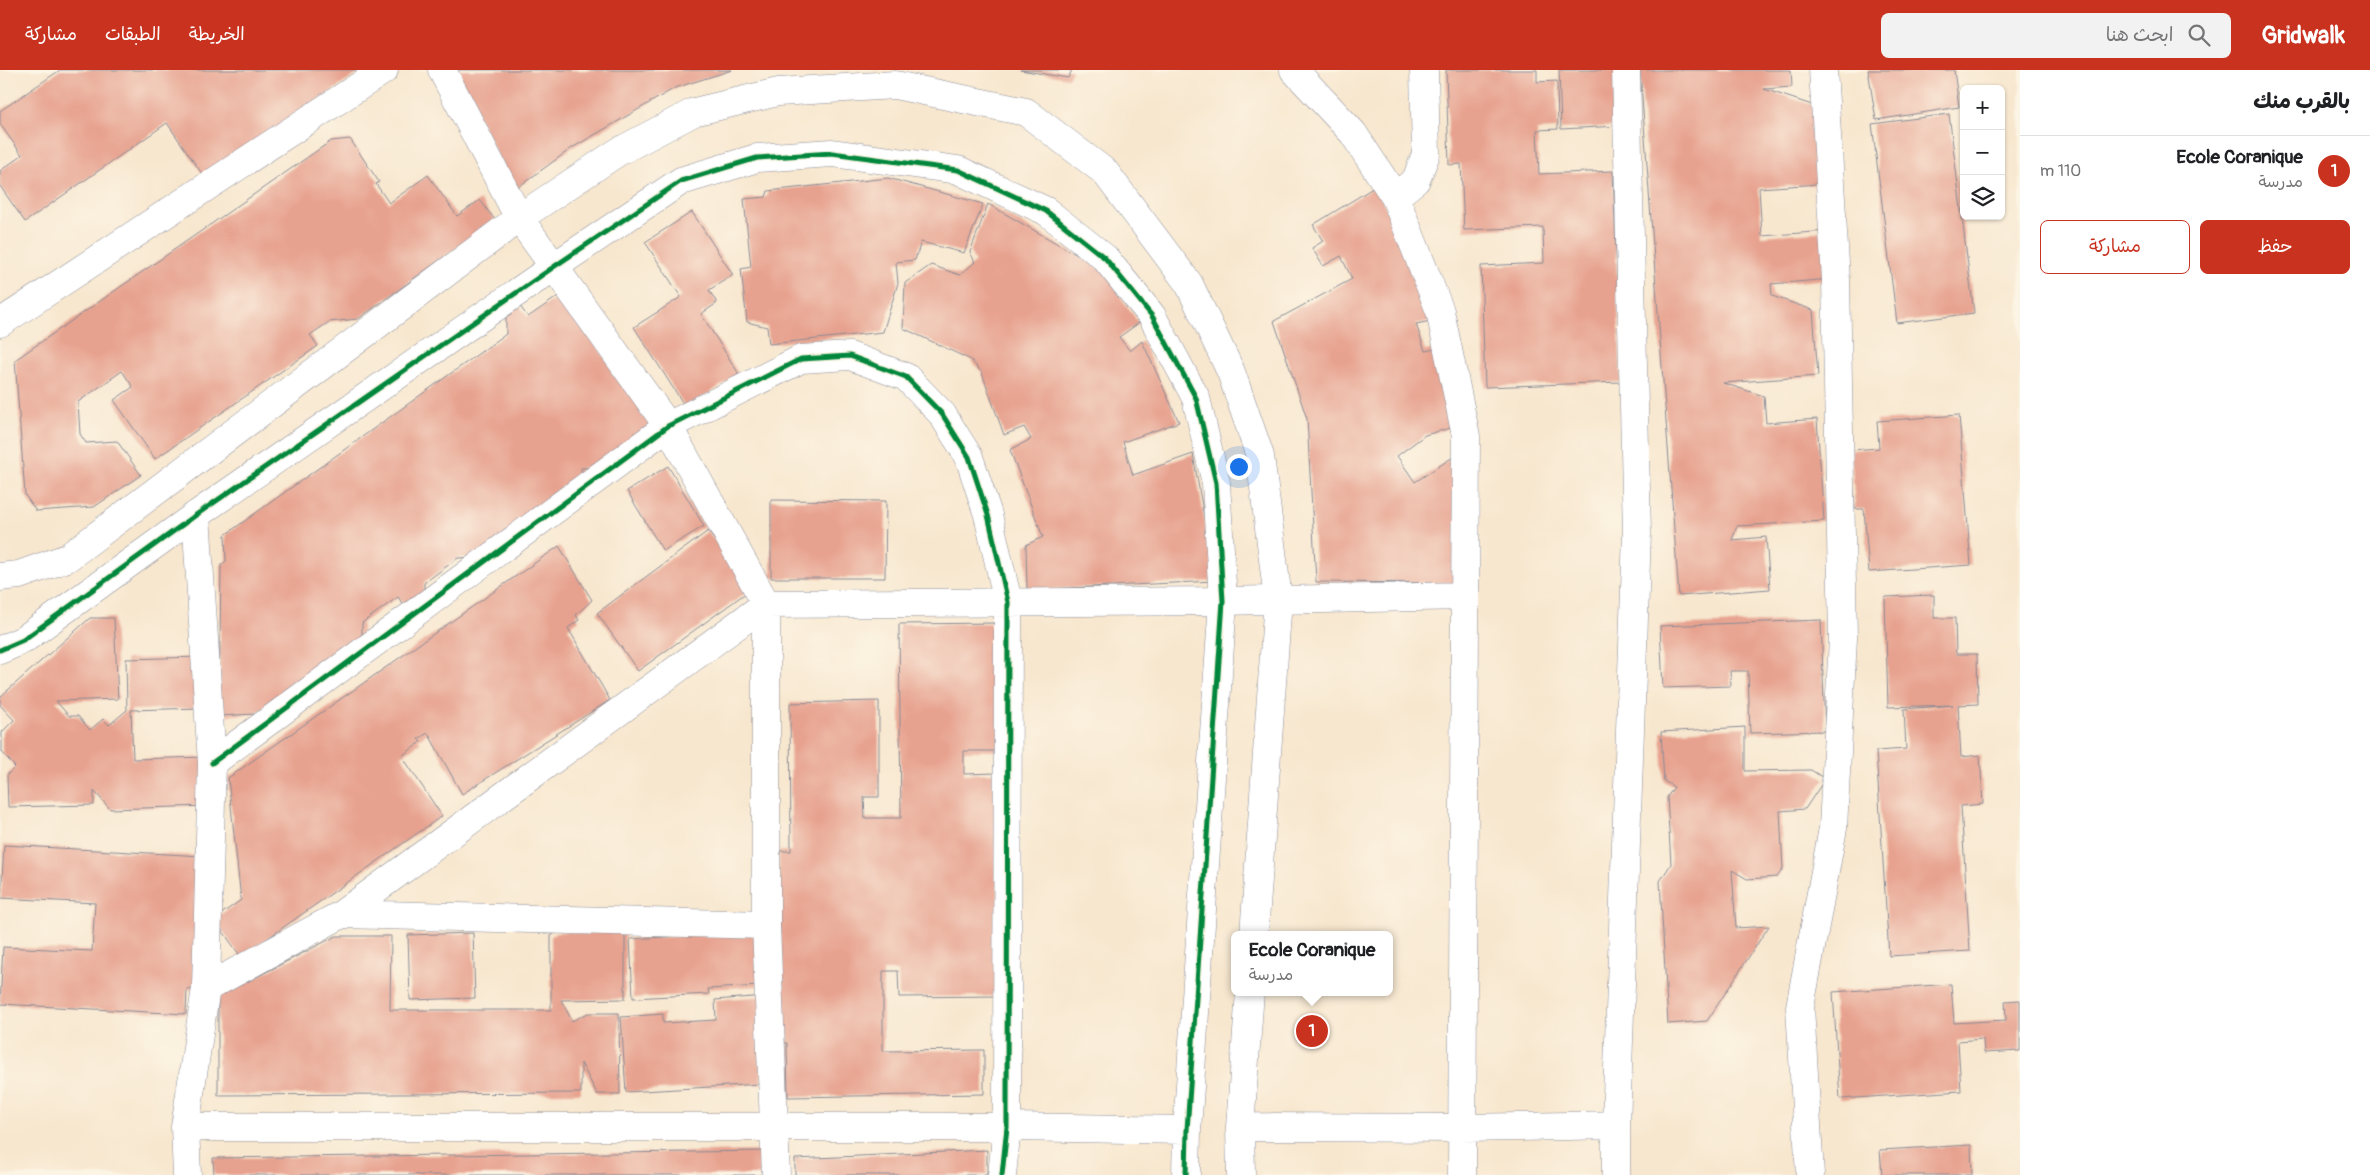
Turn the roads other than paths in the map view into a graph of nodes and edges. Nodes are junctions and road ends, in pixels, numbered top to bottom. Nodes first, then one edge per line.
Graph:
1 (384, 70) edge
2 (442, 70) edge
3 (1294, 70) edge
4 (1424, 70) edge
5 (1626, 70) edge
6 (1823, 70) edge
7 (1395, 197) junction
8 (519, 218) junction
9 (555, 266) junction
10 (0, 323) edge
11 (668, 426) junction
12 (196, 515) junction
13 (0, 578) edge
14 (1465, 596) junction
15 (1278, 599) junction
16 (1223, 601) junction
17 (1008, 602) junction
18 (766, 604) junction
19 (0, 650) edge
20 (212, 764) junction
21 (342, 914) junction
22 (766, 925) junction
23 (1254, 931) edge
24 (206, 988) junction
25 (1250, 996) edge
26 (1616, 1125) junction
27 (185, 1127) junction
28 (775, 1127) junction
29 (1007, 1127) junction
30 (1240, 1127) junction
31 (1462, 1128) junction
32 (1187, 1130) junction
33 (187, 1175) edge
34 (776, 1175) edge
35 (1002, 1175) edge
36 (1186, 1175) edge
37 (1242, 1175) edge
38 (1462, 1175) edge
39 (1616, 1175) edge
40 (1810, 1175) edge

1 - 10 street
2 - 8 street
3 - 7 street
4 - 7 street
5 - 26 street
6 - 40 street
7 - 14 street
8 - 9 street
8 - 13 street
8 - 15 street
9 - 11 street
9 - 12 street
9 - 16 street
11 - 17 street
11 - 18 street
11 - 20 street
12 - 19 street
12 - 20 street
14 - 15 street
14 - 31 street
15 - 16 street
15 - 23 street
16 - 17 street
16 - 32 street
17 - 18 street
17 - 29 street
18 - 21 street
18 - 22 street
20 - 24 street
21 - 22 street
21 - 24 street
22 - 28 street
24 - 27 street
25 - 30 street
26 - 31 street
26 - 39 street
27 - 28 street
27 - 33 street
28 - 29 street
28 - 34 street
29 - 32 street
29 - 35 street
30 - 31 street
30 - 37 street
31 - 38 street
32 - 36 street

